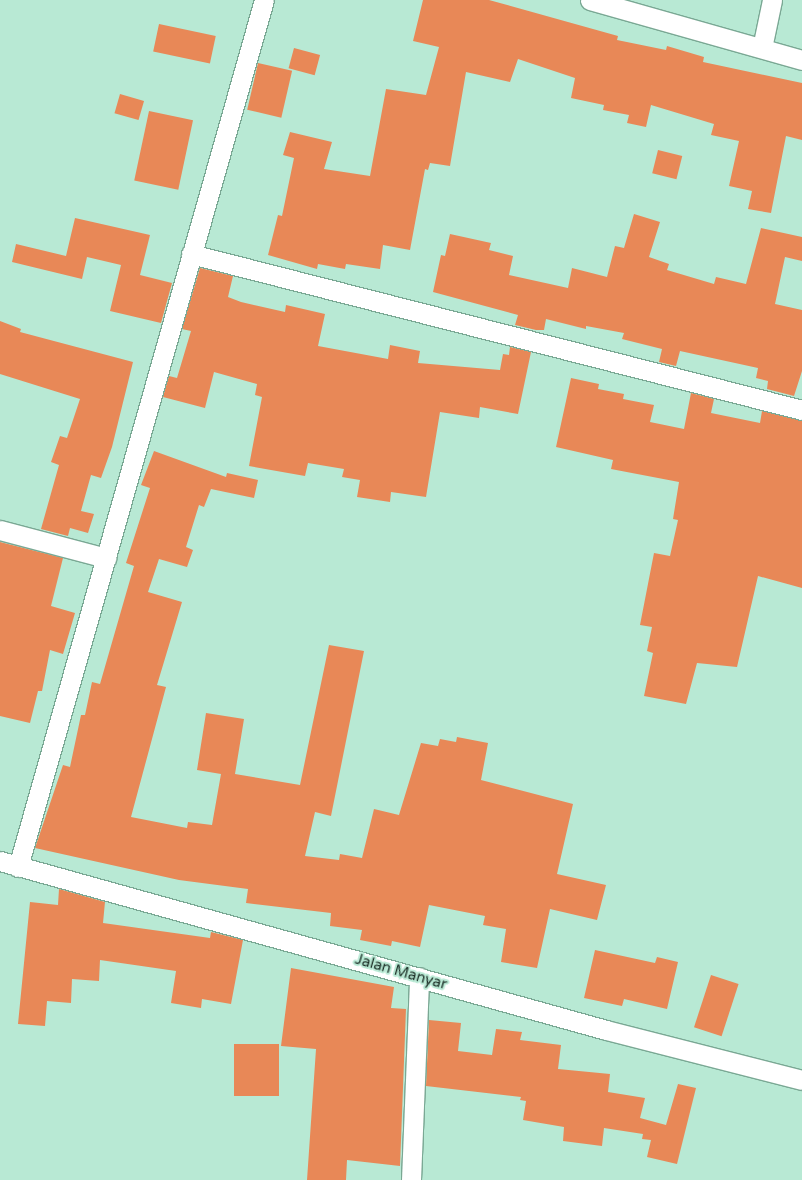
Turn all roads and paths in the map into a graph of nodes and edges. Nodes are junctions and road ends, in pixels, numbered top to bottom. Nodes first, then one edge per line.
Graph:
1 (264, 0) edge
2 (590, 0) edge
3 (772, 0) edge
4 (762, 48) junction
5 (802, 60) edge
6 (191, 254) junction
7 (802, 410) edge
8 (0, 530) edge
9 (106, 558) junction
10 (0, 861) edge
11 (18, 867) junction
12 (419, 976) junction
13 (802, 1080) edge
14 (411, 1180) edge

1 - 6 street
2 - 4 street
3 - 4 street
4 - 5 street
6 - 7 street
6 - 9 street
8 - 9 street
9 - 11 street
10 - 11 street, Jalan Manyar
11 - 12 street, Jalan Manyar
12 - 13 street, Jalan Manyar
12 - 14 street

